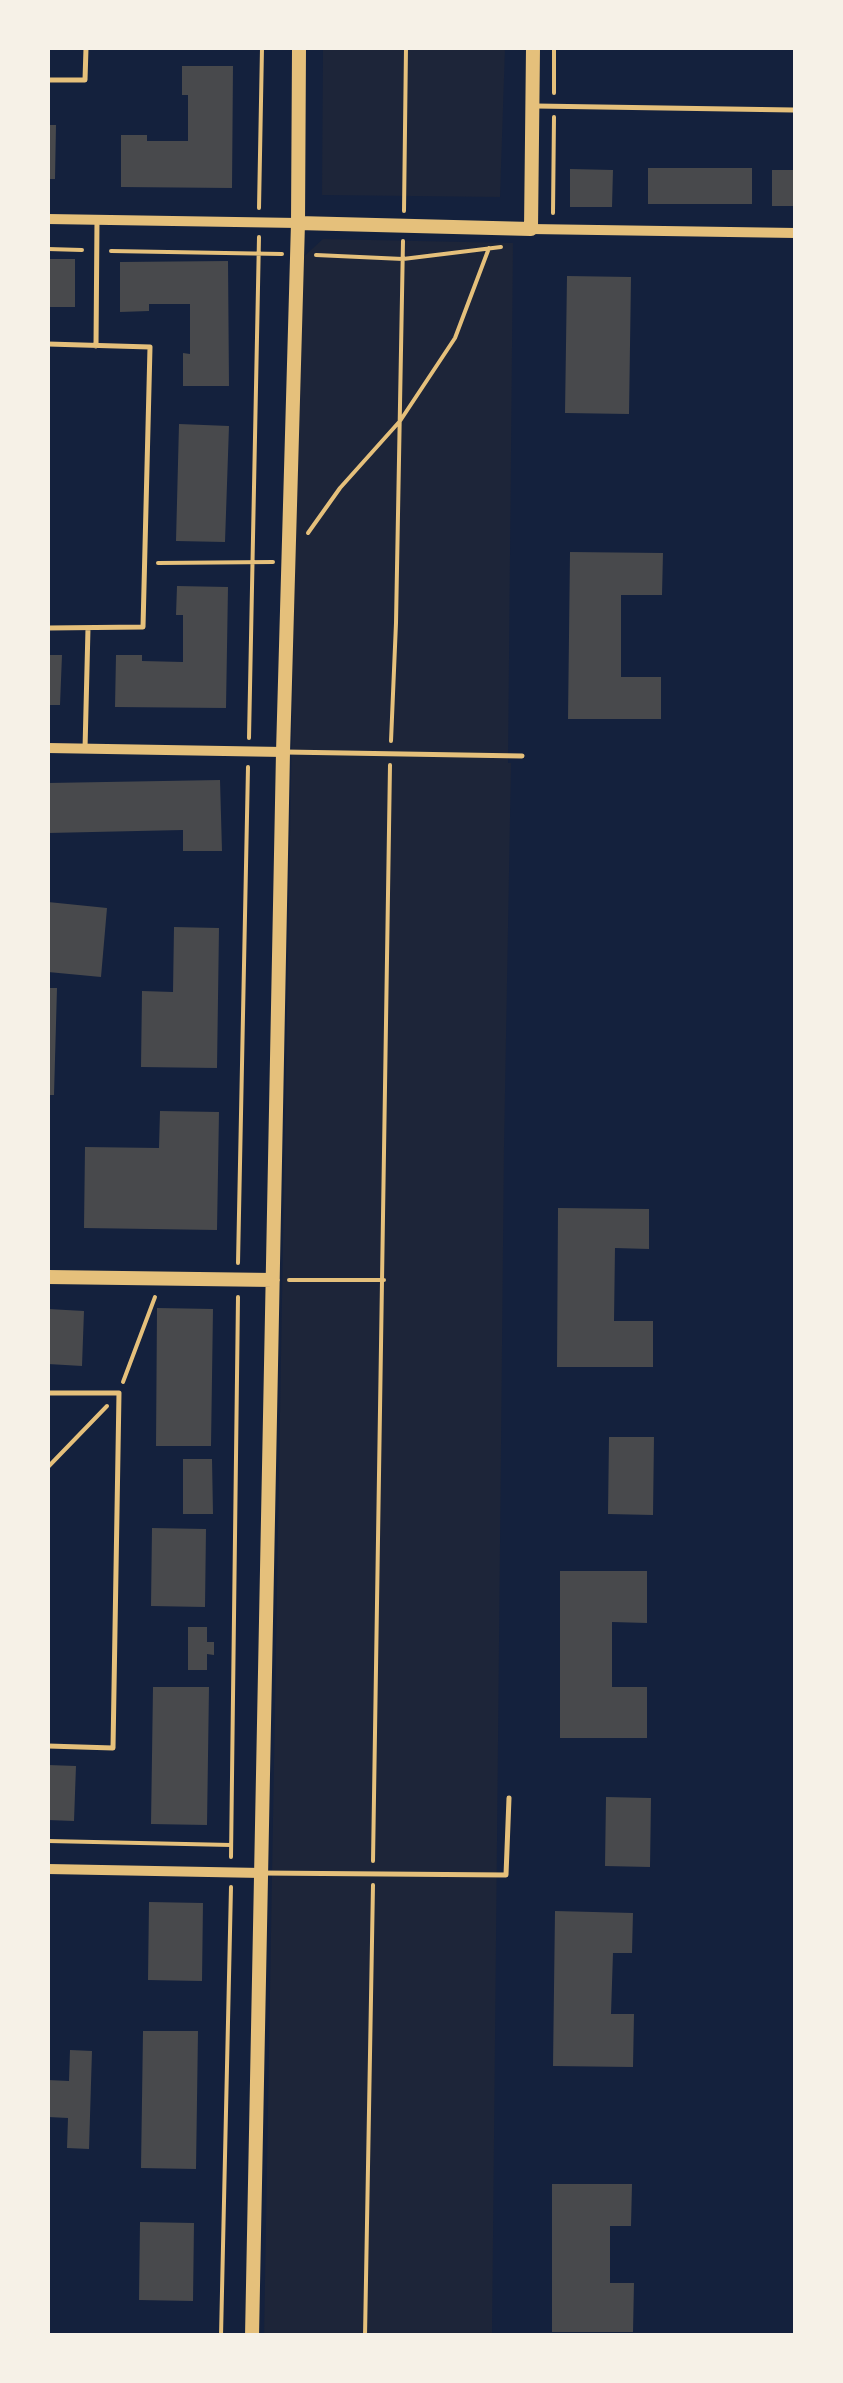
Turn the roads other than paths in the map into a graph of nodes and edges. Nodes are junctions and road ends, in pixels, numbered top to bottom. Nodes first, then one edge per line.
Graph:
1 (86, 48) edge
2 (299, 48) edge
3 (533, 48) edge
4 (48, 80) edge
5 (532, 106) junction
6 (793, 110) dead end
7 (48, 220) edge
8 (98, 220) junction
9 (298, 223) junction
10 (531, 229) junction
11 (796, 233) edge
12 (48, 344) edge
13 (96, 346) junction
14 (48, 628) edge
15 (88, 628) junction
16 (48, 748) edge
17 (86, 748) junction
18 (282, 752) junction
19 (522, 756) dead end
20 (48, 1277) edge
21 (273, 1280) junction
22 (48, 1393) edge
23 (48, 1746) edge
24 (508, 1798) dead end
25 (48, 1869) edge
26 (262, 1873) junction
27 (252, 2336) edge

1 - 4 lane
2 - 9 street
3 - 5 street
5 - 6 lane
5 - 10 street
7 - 8 street
8 - 9 street
8 - 13 lane
9 - 10 street
9 - 18 street
10 - 11 street
12 - 13 lane
13 - 15 lane
14 - 15 lane
15 - 17 lane
16 - 17 street
17 - 18 street
18 - 19 lane
18 - 21 street
20 - 21 street
21 - 26 street
22 - 23 lane
24 - 26 lane
25 - 26 street
26 - 27 street

